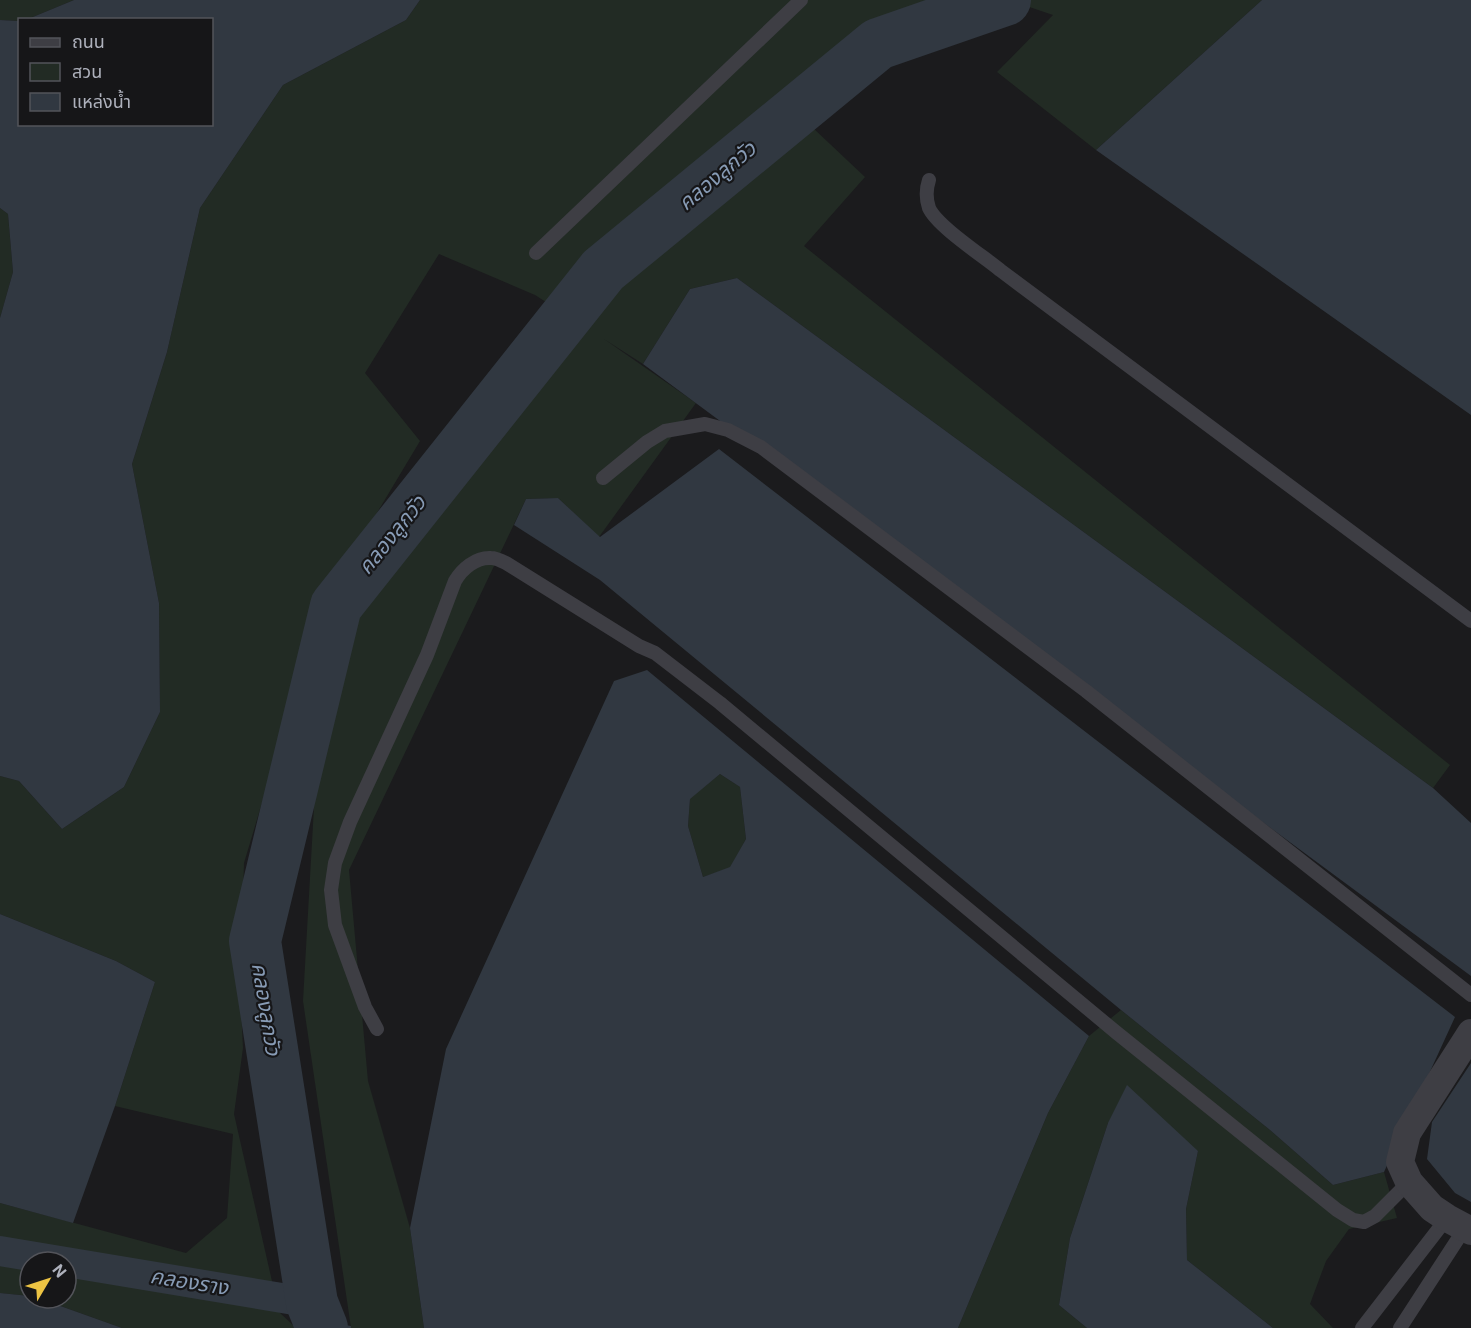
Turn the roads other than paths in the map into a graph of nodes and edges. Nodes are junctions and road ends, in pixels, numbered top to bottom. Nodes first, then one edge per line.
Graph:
1 (801, 0) edge
2 (929, 180) dead end
3 (536, 253) dead end
4 (603, 478) dead end
5 (1471, 621) edge
6 (1471, 995) edge
7 (377, 1029) dead end
8 (1471, 1034) edge
9 (1408, 1182) junction
10 (1461, 1226) edge
11 (1362, 1328) edge
12 (1400, 1328) edge

1 - 3 lane
2 - 5 lane
4 - 6 lane
7 - 9 lane
8 - 9 street
9 - 10 street
10 - 11 lane
10 - 12 lane

